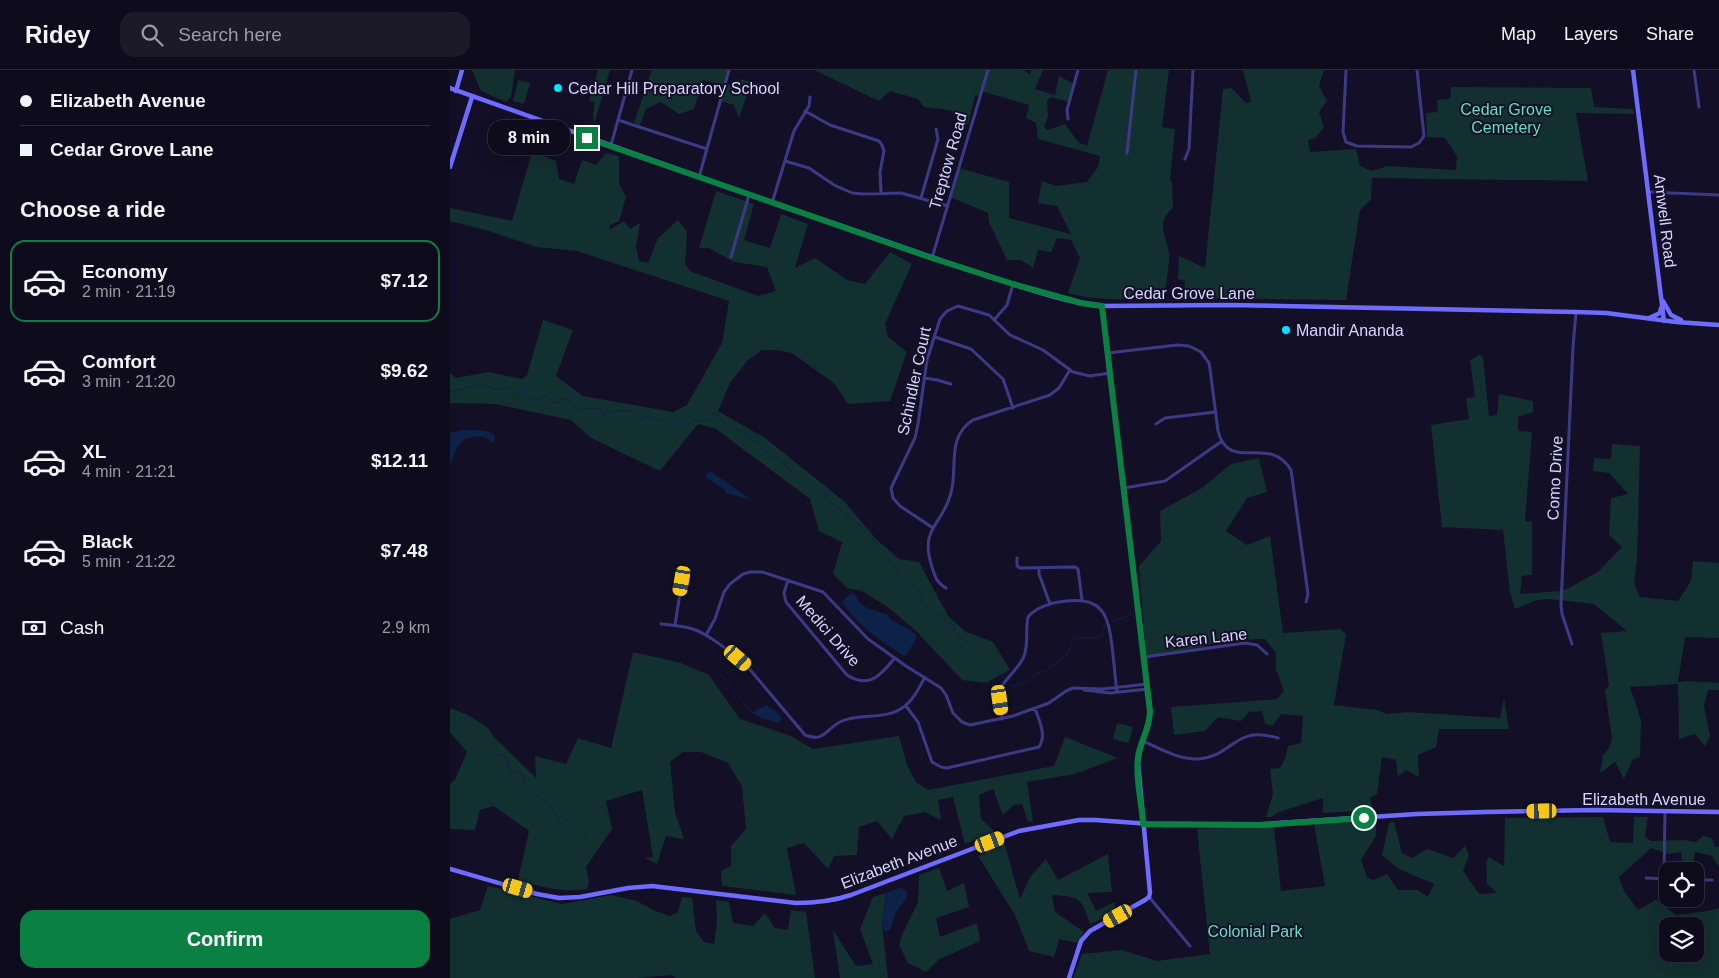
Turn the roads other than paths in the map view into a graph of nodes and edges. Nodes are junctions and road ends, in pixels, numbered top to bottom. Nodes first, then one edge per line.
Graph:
1 (462, 70) edge
2 (632, 70) edge
3 (729, 70) edge
4 (988, 70) edge
5 (1078, 70) edge
6 (1136, 70) edge
7 (1193, 70) edge
8 (1346, 70) edge
9 (1416, 70) edge
10 (1632, 70) edge
11 (1694, 70) edge
12 (450, 88) edge
13 (456, 91) junction
14 (472, 97) junction
15 (810, 97) dead end
16 (1699, 108) dead end
17 (805, 111) junction
18 (1068, 118) dead end
19 (618, 120) junction
20 (936, 130) dead end
21 (610, 146) junction
22 (707, 149) junction
23 (1127, 153) dead end
24 (1185, 159) dead end
25 (785, 161) junction
26 (450, 167) edge
27 (699, 177) junction
28 (1648, 192) junction
29 (881, 193) junction
30 (749, 195) junction
31 (1719, 195) edge
32 (921, 198) junction
33 (772, 203) junction
34 (948, 206) junction
35 (731, 257) dead end
36 (932, 258) junction
37 (1013, 284) junction
38 (1660, 289) junction
39 (1661, 298) junction
40 (1088, 304) junction
41 (1102, 306) junction
42 (1576, 312) junction
43 (1647, 318) junction
44 (994, 320) junction
45 (1664, 321) junction
46 (1104, 322) junction
47 (1704, 324) junction
48 (1719, 324) edge
49 (935, 337) junction
50 (1108, 353) junction
51 (1070, 370) junction
52 (1110, 373) junction
53 (924, 378) junction
54 (951, 384) dead end
55 (1013, 408) junction
56 (1216, 412) junction
57 (1156, 424) dead end
58 (1222, 441) junction
59 (1124, 488) junction
60 (933, 528) junction
61 (1017, 558) dead end
62 (1039, 569) junction
63 (686, 575) dead end
64 (788, 580) junction
65 (946, 588) dead end
66 (1082, 600) junction
67 (1306, 602) dead end
68 (1050, 604) junction
69 (661, 624) dead end
70 (675, 626) junction
71 (706, 635) junction
72 (1572, 644) dead end
73 (1267, 654) dead end
74 (1144, 657) junction
75 (894, 659) junction
76 (925, 677) junction
77 (1147, 686) junction
78 (1116, 687) junction
79 (1073, 688) junction
80 (1117, 692) junction
81 (906, 706) junction
82 (1035, 708) junction
83 (1002, 719) junction
84 (1278, 738) dead end
85 (1143, 741) junction
86 (1665, 811) junction
87 (1142, 812) junction
88 (1719, 812) edge
89 (1130, 822) junction
90 (1143, 824) junction
91 (1666, 862) edge
92 (450, 869) edge
93 (1646, 878) dead end
94 (1659, 879) edge
95 (1704, 880) edge
96 (1712, 880) dead end
97 (1149, 897) junction
98 (1190, 946) dead end
99 (1070, 978) edge

1 - 13 street
2 - 19 street
3 - 22 street
4 - 34 street, Treptow Road
5 - 18 street
6 - 23 street
7 - 24 street
8 - 9 street
10 - 28 street, Amwell Road
11 - 16 street
12 - 13 street, Cedar Grove Lane
13 - 14 street, Cedar Grove Lane
14 - 21 street, Cedar Grove Lane
14 - 26 street
15 - 17 street
17 - 25 street
17 - 29 street
19 - 21 street
19 - 22 street
20 - 32 street
21 - 27 street, Cedar Grove Lane
22 - 27 street
25 - 29 street
25 - 33 street
27 - 30 street, Cedar Grove Lane
28 - 31 street
28 - 38 street, Amwell Road
29 - 32 street
30 - 33 street, Cedar Grove Lane
30 - 35 street
32 - 34 street
33 - 36 street, Cedar Grove Lane
34 - 36 street, Treptow Road
36 - 37 street, Cedar Grove Lane
37 - 40 street, Cedar Grove Lane
37 - 44 street
38 - 39 street, Amwell Road
38 - 43 street
39 - 45 street, Amwell Road
39 - 47 street
40 - 41 street, Cedar Grove Lane
40 - 46 street
41 - 42 street, Cedar Grove Lane
41 - 46 street
42 - 43 street, Cedar Grove Lane
42 - 72 street, Como Drive
43 - 45 street, Cedar Grove Lane
44 - 49 street, Schindler Court
44 - 51 street, Schindler Court
45 - 47 street
46 - 50 street
47 - 48 street
49 - 53 street, Schindler Court
49 - 55 street
50 - 52 street
50 - 56 street
51 - 52 street, Schindler Court
51 - 55 street
52 - 59 street
53 - 54 street
53 - 60 street, Schindler Court
55 - 60 street
56 - 57 street
56 - 58 street
58 - 59 street
58 - 67 street
59 - 74 street
60 - 65 street
61 - 62 street
62 - 66 street
62 - 68 street
63 - 70 street
64 - 71 street
64 - 75 street
64 - 75 street, Medici Drive
66 - 68 street
66 - 78 street
68 - 83 street
69 - 70 street
70 - 71 street
71 - 81 street
73 - 74 street, Karen Lane
74 - 77 street
75 - 76 street
76 - 81 street
76 - 83 street
77 - 78 street
77 - 80 street
77 - 85 street
78 - 79 street
78 - 80 street
79 - 80 street
79 - 82 street
81 - 82 street
82 - 83 street
84 - 85 street
85 - 87 street
86 - 88 street, Elizabeth Avenue
86 - 90 street, Elizabeth Avenue
86 - 91 street
87 - 89 street
87 - 90 street
89 - 90 street, Elizabeth Avenue
89 - 92 street, Elizabeth Avenue
90 - 97 street
93 - 94 street
95 - 96 street
97 - 98 street
97 - 99 street

